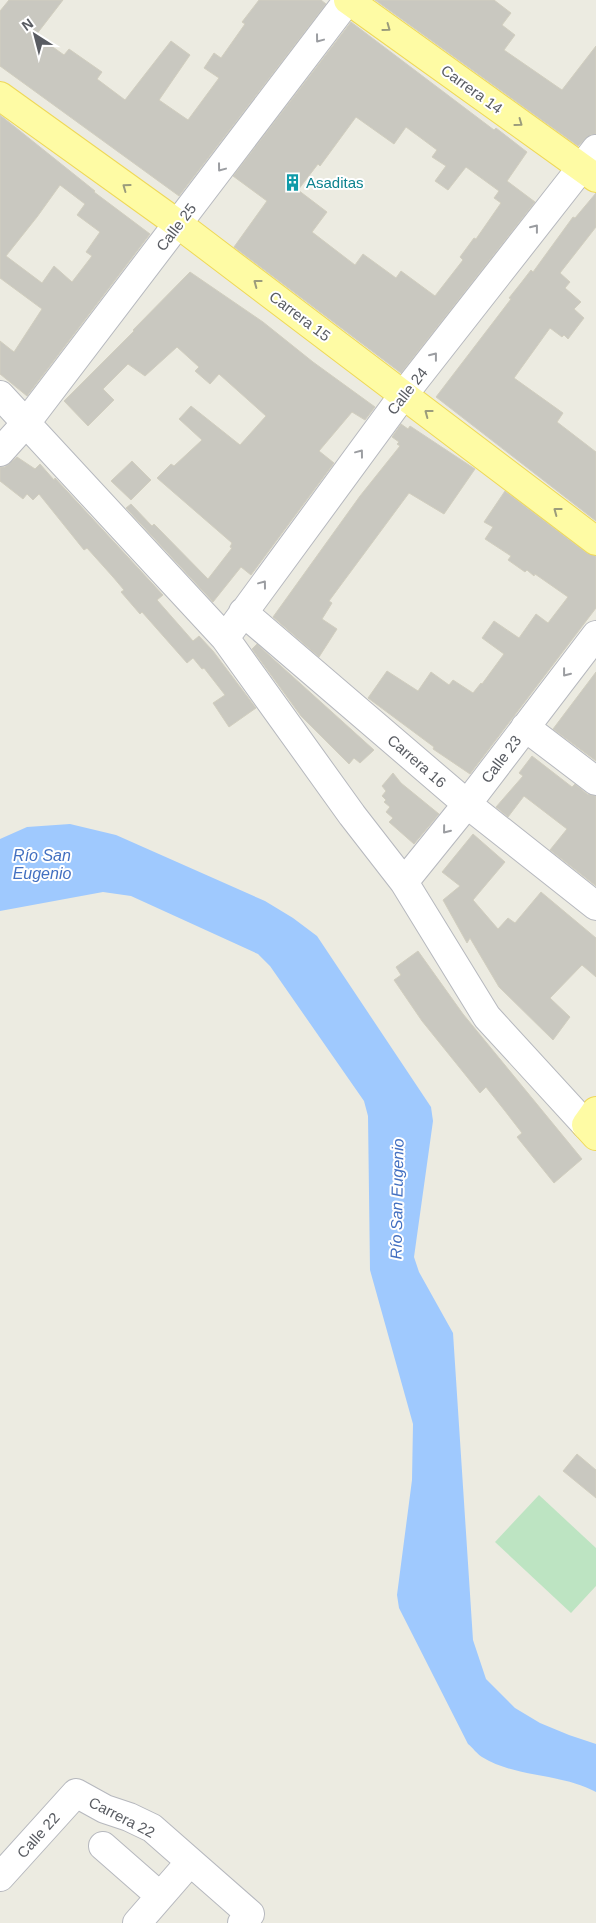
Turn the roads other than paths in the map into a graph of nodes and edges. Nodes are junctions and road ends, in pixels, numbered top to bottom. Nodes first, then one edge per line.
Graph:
1 (348, 0) edge
2 (0, 96) edge
3 (591, 165) edge
4 (178, 224) junction
5 (404, 394) junction
6 (9, 406) edge
7 (0, 452) edge
8 (596, 541) edge
9 (243, 612) junction
10 (596, 634) edge
11 (225, 638) junction
12 (525, 727) junction
13 (596, 781) edge
14 (467, 804) junction
15 (404, 882) junction
16 (596, 906) edge
17 (593, 1124) edge
18 (76, 1793) joint
19 (103, 1846) dead end
20 (190, 1862) junction
21 (0, 1877) edge
22 (160, 1896) junction
23 (137, 1923) edge
24 (242, 1923) edge

1 -> 3 main road, Carrera 14
1 -> 4 street, Calle 25
4 -> 2 main road, Carrera 15
5 -> 3 street, Calle 24
5 -> 4 main road, Carrera 15
4 - 6 street, Calle 25
8 -> 5 main road, Carrera 15
9 -> 5 street, Calle 24
6 - 7 street, Calle 25
6 - 11 street
9 - 11 street, Calle 24
9 - 14 street, Carrera 16
10 -> 12 street, Calle 23
11 - 15 street
12 - 13 street
12 - 14 street, Calle 23
14 -> 15 street, Calle 23
14 - 16 street, Carrera 16
15 - 17 street
18 - 20 street, Carrera 22
18 - 21 street, Calle 22
19 - 22 street
20 - 22 street
20 - 24 street, Carrera 22
22 - 23 street

